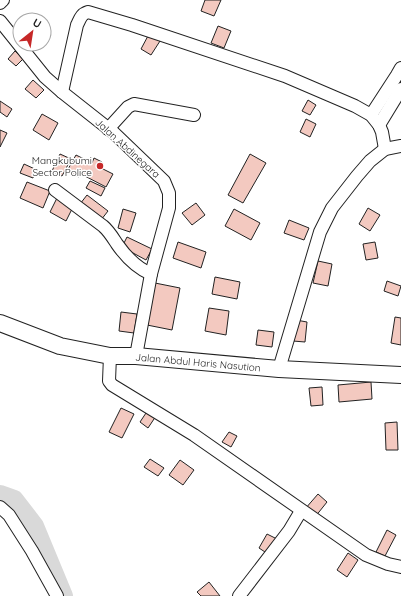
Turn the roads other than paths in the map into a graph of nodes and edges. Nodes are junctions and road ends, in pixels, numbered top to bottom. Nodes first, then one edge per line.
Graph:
1 (3, 0) edge
2 (0, 3) edge
3 (0, 21) edge
4 (401, 68) edge
5 (401, 88) edge
6 (62, 92) junction
7 (194, 115) dead end
8 (371, 115) junction
9 (379, 125) junction
10 (108, 128) junction
11 (401, 146) edge
12 (385, 149) junction
13 (55, 190) dead end
14 (151, 274) junction
15 (0, 323) edge
16 (110, 356) junction
17 (136, 356) junction
18 (279, 369) junction
19 (401, 375) edge
20 (0, 507) edge
21 (301, 511) junction
22 (401, 567) edge
23 (57, 596) edge
24 (239, 596) edge

1 - 2 street
3 - 6 street, Jalan Abdinegara
4 - 8 street
5 - 9 street
6 - 8 street
6 - 10 street, Jalan Abdinegara
7 - 10 street
8 - 9 street
9 - 12 street
10 - 14 street, Jalan Abdinegara
11 - 12 street
12 - 18 street
13 - 14 street
14 - 17 street, Jalan Abdinegara
15 - 16 main road, Jalan Abdul Haris Nasution
16 - 17 main road, Jalan Abdul Haris Nasution
16 - 21 street
17 - 18 main road, Jalan Abdul Haris Nasution
18 - 19 main road, Jalan Abdul Haris Nasution
20 - 23 street
21 - 22 street
21 - 24 street

